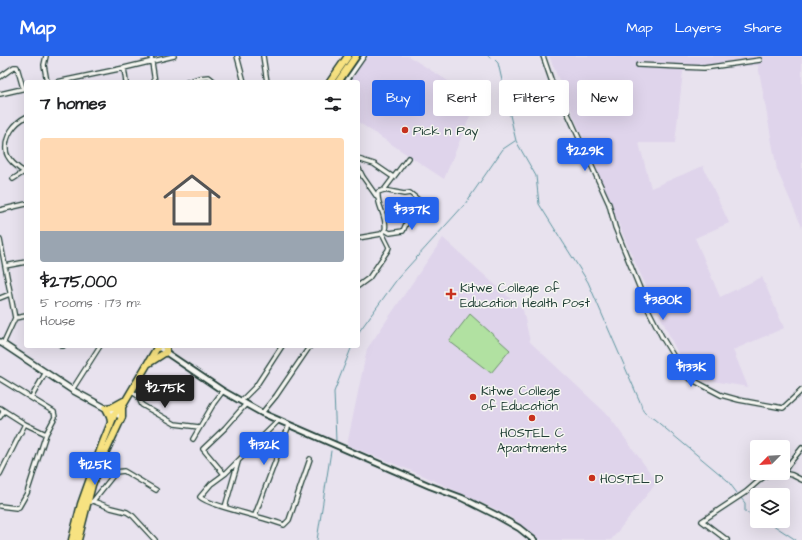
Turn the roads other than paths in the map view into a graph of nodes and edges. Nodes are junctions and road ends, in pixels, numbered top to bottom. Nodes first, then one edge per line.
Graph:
1 (46, 56) edge
2 (151, 56) edge
3 (174, 56) edge
4 (237, 56) edge
5 (263, 56) edge
6 (348, 56) edge
7 (356, 56) edge
8 (364, 56) edge
9 (543, 56) edge
10 (760, 60) dead end
11 (151, 61) junction
12 (638, 65) dead end
13 (124, 68) junction
14 (0, 77) edge
15 (47, 80) edge
16 (68, 80) edge
17 (126, 80) edge
18 (155, 80) edge
19 (193, 80) edge
20 (213, 80) edge
21 (243, 80) edge
22 (267, 80) edge
23 (331, 80) edge
24 (339, 80) edge
25 (347, 80) edge
26 (24, 85) edge
27 (24, 88) edge
28 (0, 94) edge
29 (24, 118) edge
30 (6, 151) junction
31 (0, 152) edge
32 (408, 158) dead end
33 (360, 160) edge
34 (360, 171) edge
35 (24, 172) edge
36 (24, 174) edge
37 (393, 177) junction
38 (13, 179) dead end
39 (384, 190) junction
40 (378, 197) junction
41 (24, 204) edge
42 (0, 210) edge
43 (383, 232) junction
44 (360, 238) edge
45 (0, 240) edge
46 (1, 251) edge
47 (24, 262) edge
48 (5, 266) junction
49 (360, 285) edge
50 (10, 294) junction
51 (0, 298) edge
52 (24, 316) edge
53 (15, 318) junction
54 (1, 343) edge
55 (99, 348) edge
56 (157, 348) edge
57 (281, 348) edge
58 (309, 348) edge
59 (166, 349) edge
60 (147, 364) junction
61 (46, 372) junction
62 (0, 379) edge
63 (72, 390) junction
64 (802, 390) edge
65 (131, 391) junction
66 (223, 391) junction
67 (31, 398) junction
68 (241, 401) junction
69 (123, 404) junction
70 (246, 404) junction
71 (106, 408) junction
72 (2, 410) edge
73 (115, 413) junction
74 (262, 413) junction
75 (122, 416) junction
76 (0, 417) edge
77 (278, 421) junction
78 (25, 424) junction
79 (111, 424) junction
80 (289, 425) junction
81 (199, 427) junction
82 (46, 434) junction
83 (193, 439) dead end
84 (802, 448) edge
85 (310, 459) dead end
86 (238, 460) junction
87 (790, 463) edge
88 (0, 474) edge
89 (224, 474) junction
90 (790, 475) edge
91 (760, 480) edge
92 (802, 480) edge
93 (156, 490) dead end
94 (93, 500) junction
95 (87, 504) junction
96 (0, 506) edge
97 (225, 507) junction
98 (255, 515) junction
99 (72, 540) edge
100 (78, 540) edge
101 (155, 540) edge
102 (534, 540) edge
103 (727, 540) edge

1 - 15 street
2 - 11 street
3 - 11 street
4 - 21 street
5 - 22 street
6 - 23 highway
7 - 24 highway
8 - 25 street
9 - 64 street
10 - 12 street
11 - 13 street
11 - 18 street
13 - 16 street
13 - 17 street
14 - 26 street
19 - 20 street
27 - 28 street
29 - 30 street
30 - 31 street
30 - 35 street
32 - 37 street
33 - 37 street
34 - 40 street
36 - 38 street
37 - 39 street
39 - 40 street
39 - 43 street
40 - 43 street
41 - 42 street
43 - 44 street
43 - 49 street
45 - 46 street
46 - 48 street
47 - 48 street
48 - 50 street
50 - 51 street
50 - 53 street
52 - 53 street
53 - 54 street
54 - 61 main road
55 - 63 street
56 - 60 highway
57 - 68 street
58 - 74 street
59 - 60 highway
59 - 66 street
60 - 65 highway
61 - 63 main road
61 - 67 street
62 - 67 street
63 - 71 main road
65 - 69 highway
65 - 81 street
66 - 68 street
66 - 81 street
67 - 82 street
68 - 70 street
69 - 71 highway
69 - 73 highway
69 - 75 highway
70 - 74 street
70 - 89 street
71 - 73 main road
71 - 79 highway
72 - 76 street
72 - 78 street
73 - 75 main road
73 - 79 highway
74 - 77 street
75 - 95 highway
77 - 80 street
77 - 86 street
78 - 82 street
78 - 88 street
79 - 99 highway
80 - 98 street
80 - 102 street
81 - 83 street
82 - 96 street
84 - 87 street
85 - 98 street
86 - 89 street
86 - 97 street
89 - 97 street
90 - 92 street
91 - 103 street
93 - 94 street
94 - 95 street
94 - 101 street
95 - 100 highway
97 - 98 street

